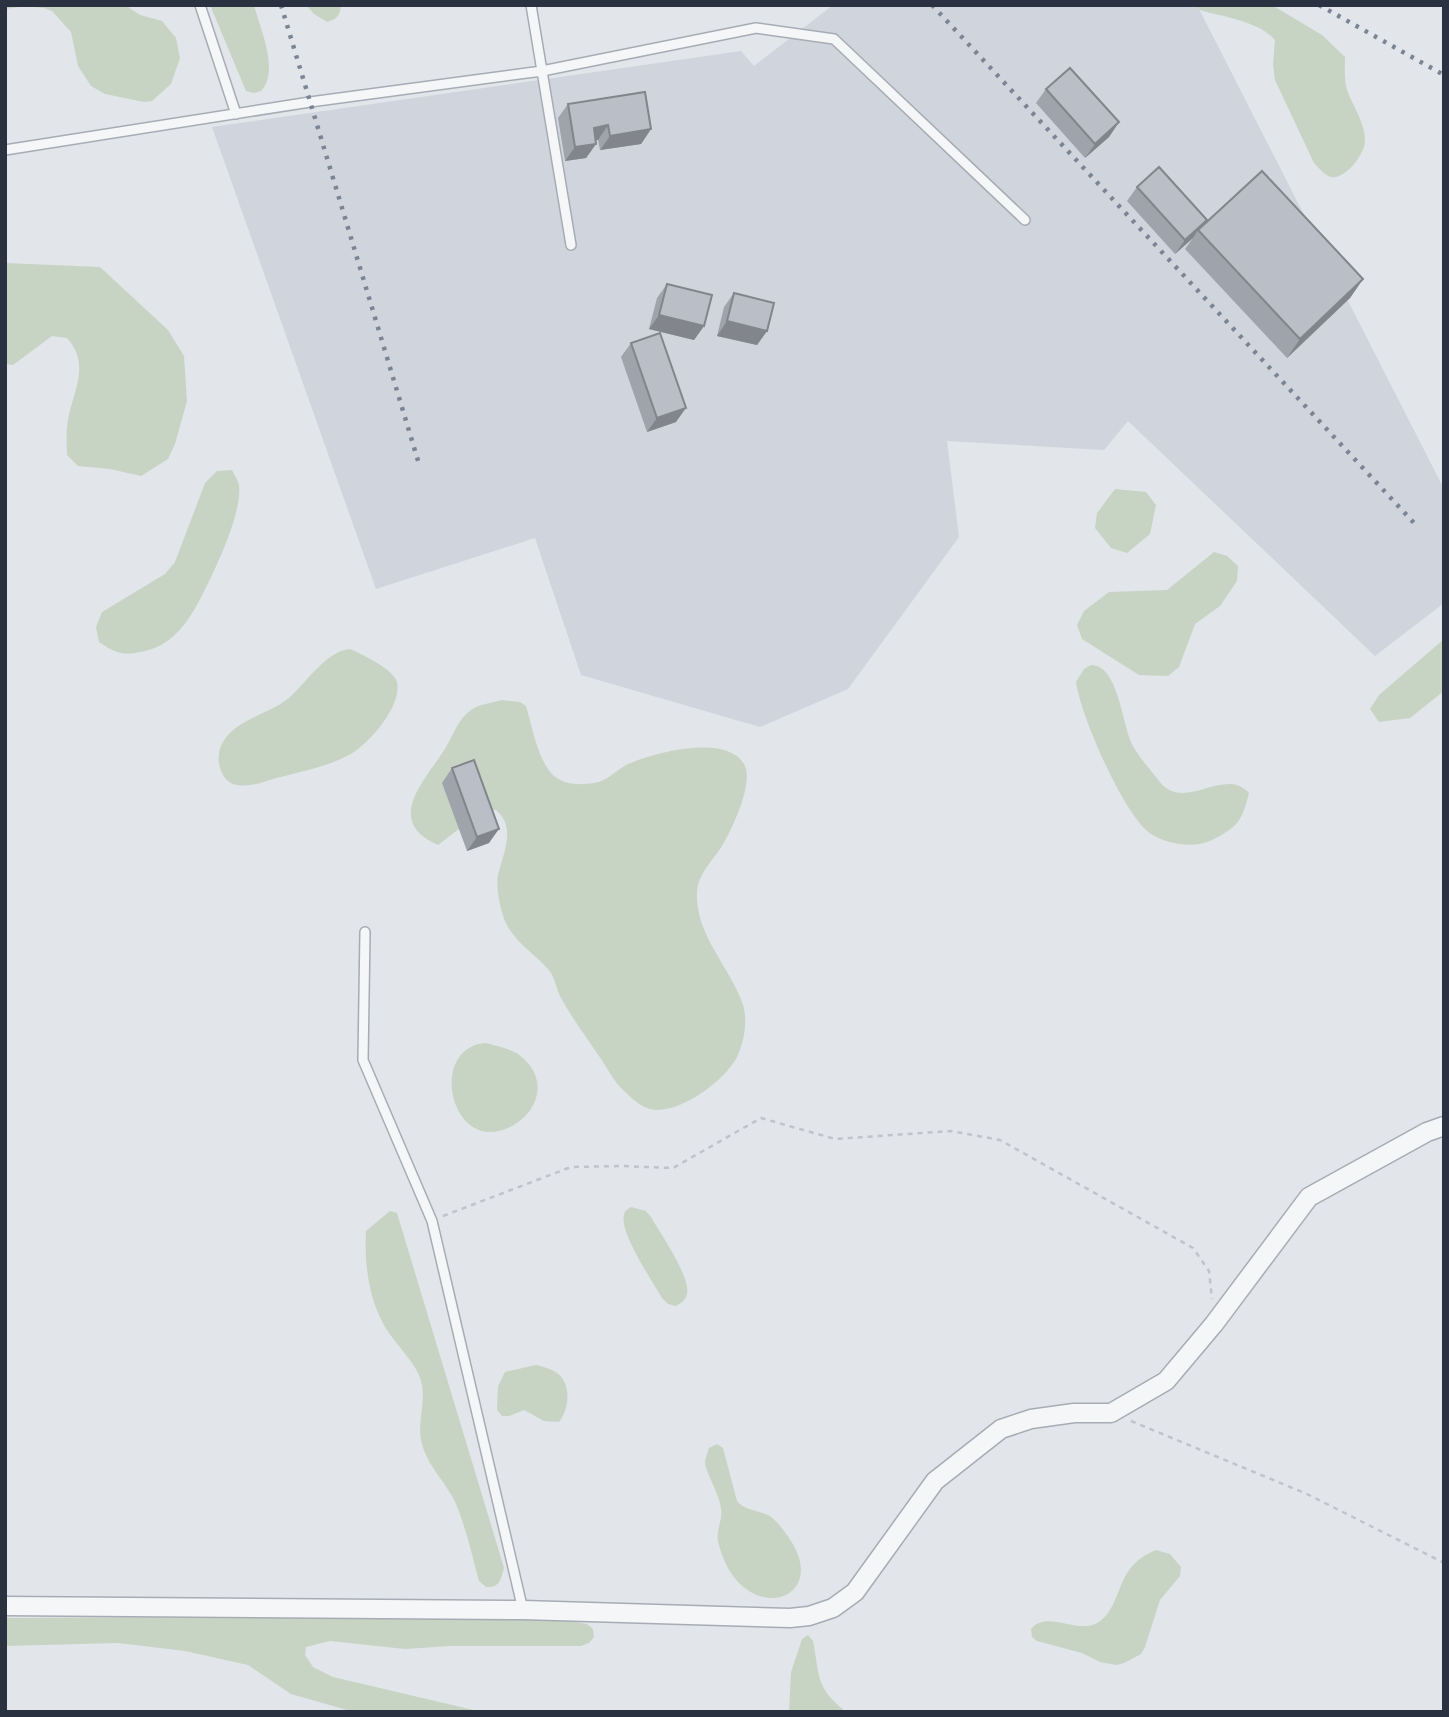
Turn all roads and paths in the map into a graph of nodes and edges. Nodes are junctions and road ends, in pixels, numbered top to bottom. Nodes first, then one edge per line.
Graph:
1 (200, 5) edge
2 (531, 5) edge
3 (542, 71) junction
4 (236, 114) junction
5 (5, 150) edge
6 (1025, 220) dead end
7 (572, 245) dead end
8 (365, 932) dead end
9 (1444, 1126) edge
10 (432, 1221) junction
11 (1214, 1324) junction
12 (1111, 1413) junction
13 (1444, 1563) edge
14 (5, 1606) edge
15 (523, 1610) junction

1 - 4 lane
2 - 3 lane
3 - 4 lane
3 - 6 lane
3 - 7 lane
4 - 5 lane
8 - 10 lane
9 - 11 street
10 - 11 path
10 - 15 lane
11 - 12 street
12 - 13 path
12 - 15 street
14 - 15 street

